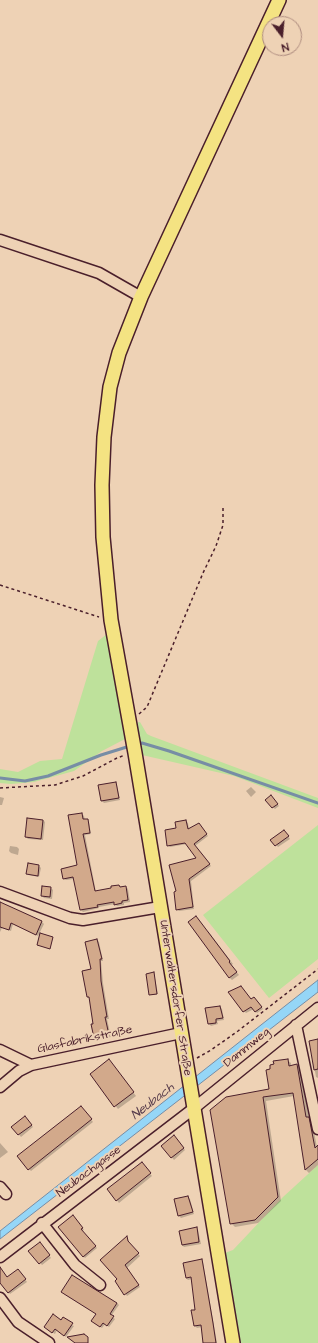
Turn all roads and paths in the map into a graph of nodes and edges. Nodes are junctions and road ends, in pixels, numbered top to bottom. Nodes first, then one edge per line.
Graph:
1 (279, 0) edge
2 (0, 240) edge
3 (141, 297) junction
4 (223, 505) dead end
5 (0, 585) edge
6 (111, 620) junction
7 (128, 718) junction
8 (133, 745) junction
9 (0, 788) edge
10 (0, 892) edge
11 (160, 907) junction
12 (318, 969) edge
13 (318, 1008) edge
14 (296, 1025) junction
15 (181, 1033) junction
16 (0, 1050) edge
17 (31, 1065) junction
18 (186, 1066) junction
19 (0, 1086) edge
20 (192, 1102) junction
21 (318, 1129) edge
22 (42, 1224) junction
23 (0, 1256) edge
24 (100, 1285) dead end
25 (0, 1298) edge
26 (49, 1343) edge
27 (233, 1343) edge

1 - 3 main road, Unterwaltersdorfer Straße
2 - 3 street
3 - 6 main road, Unterwaltersdorfer Straße
4 - 7 path
5 - 6 path
6 - 7 main road, Unterwaltersdorfer Straße
7 - 8 main road, Unterwaltersdorfer Straße
8 - 9 path
8 - 11 main road, Unterwaltersdorfer Straße
10 - 11 street
11 - 15 main road, Unterwaltersdorfer Straße
12 - 18 path
13 - 14 street, Dammweg
14 - 20 street, Dammweg
14 - 21 street
15 - 17 street, Glasfabrikstraße
15 - 18 main road, Unterwaltersdorfer Straße
16 - 17 street
17 - 19 street, Glasfabrikstraße
18 - 20 main road, Unterwaltersdorfer Straße
20 - 22 street, Neubachgasse
20 - 27 main road, Unterwaltersdorfer Straße
22 - 23 street, Neubachgasse
22 - 24 street
25 - 26 street

